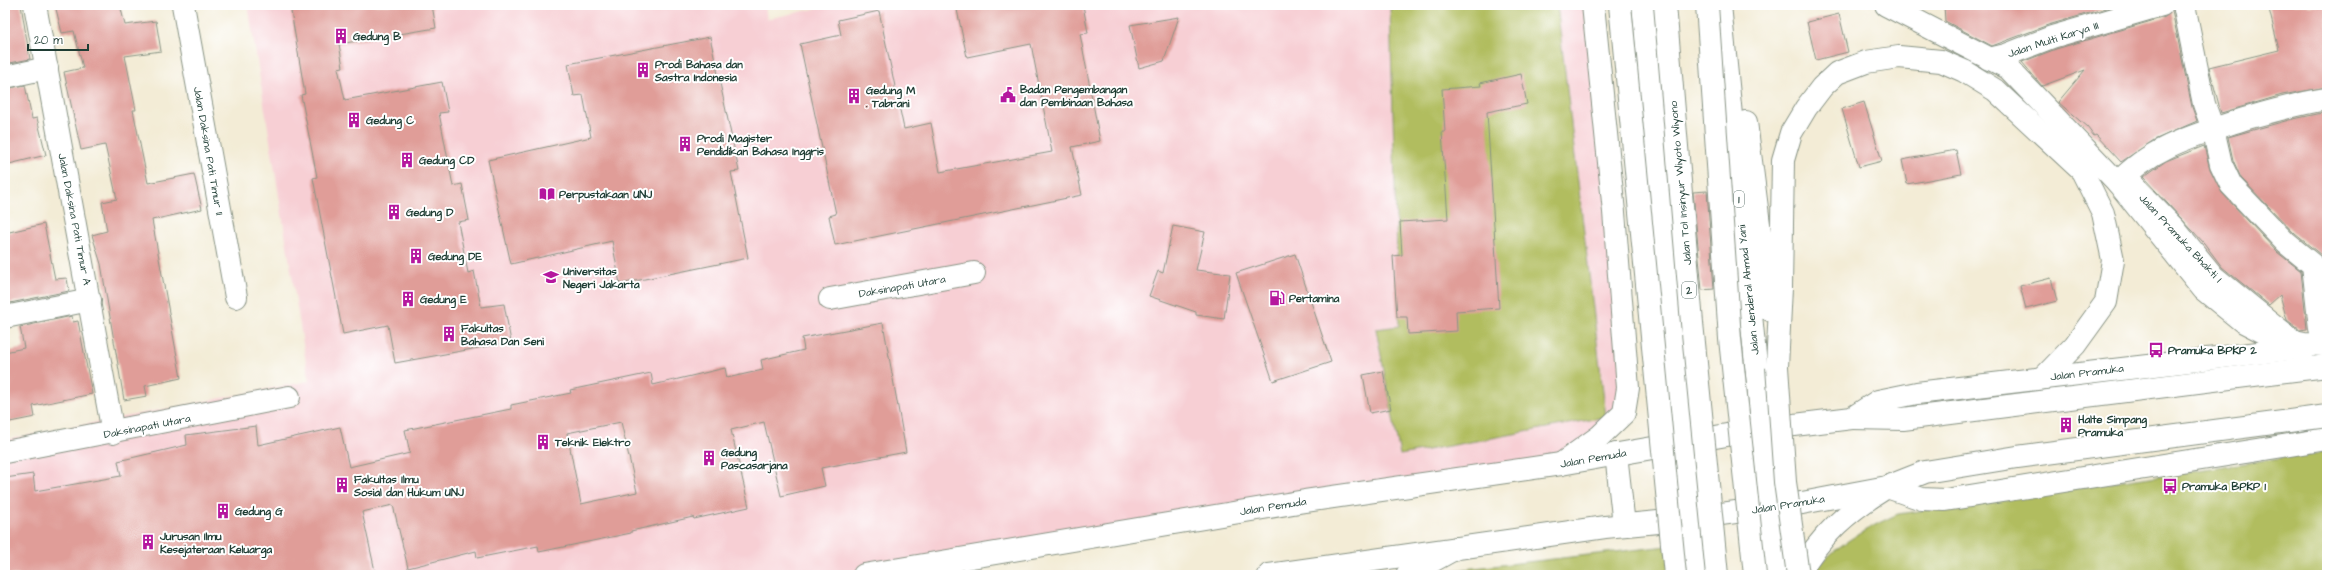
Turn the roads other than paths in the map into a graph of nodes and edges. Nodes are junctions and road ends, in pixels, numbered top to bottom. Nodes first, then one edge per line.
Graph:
1 (35, 5) edge
2 (183, 5) edge
3 (1593, 5) edge
4 (1620, 5) edge
5 (1643, 5) edge
6 (1665, 5) edge
7 (1707, 5) edge
8 (1720, 5) edge
9 (1734, 5) edge
10 (1886, 5) edge
11 (2162, 5) edge
12 (2184, 5) edge
13 (1989, 59) junction
14 (47, 68) junction
15 (5, 77) edge
16 (2327, 99) edge
17 (2213, 129) junction
18 (2123, 178) junction
19 (974, 273) dead end
20 (236, 297) dead end
21 (830, 298) dead end
22 (90, 300) junction
23 (5, 318) edge
24 (2326, 345) edge
25 (2327, 366) edge
26 (1777, 367) junction
27 (2043, 378) junction
28 (289, 397) dead end
29 (2327, 416) edge
30 (1852, 418) junction
31 (1761, 429) junction
32 (113, 433) junction
33 (2327, 440) edge
34 (1682, 442) junction
35 (5, 452) edge
36 (1616, 454) junction
37 (1560, 464) junction
38 (1887, 486) junction
39 (1770, 507) junction
40 (1690, 518) junction
41 (1624, 525) junction
42 (1456, 548) junction
43 (864, 575) edge
44 (1269, 575) edge
45 (1407, 575) edge
46 (1675, 575) edge
47 (1696, 575) edge
48 (1716, 575) edge
49 (1755, 575) edge
50 (1777, 575) edge
51 (1798, 575) edge

1 - 14 main road, Jalan Daksina Pati Timur A
2 - 20 main road, Jalan Daksina Pati Timur II
3 - 37 main road
4 - 46 main road, bridge
5 - 34 main road
6 - 48 main road, Jalan Tol Insinyur Wiyoto Wiyono / 2, bridge
7 - 49 main road, bridge
8 - 31 main road, Jalan Jenderal Ahmad Yani / 1
9 - 26 main road
10 - 13 main road
11 - 13 main road, Jalan Multi Karya III
12 - 17 main road
13 - 18 main road
14 - 15 main road
14 - 22 main road, Jalan Daksina Pati Timur A
16 - 17 main road
17 - 18 main road
17 - 24 main road
18 - 24 main road
19 - 21 main road, Daksinapati Utara
22 - 23 main road
22 - 32 main road, Jalan Daksina Pati Timur A
24 - 27 main road, Jalan Pramuka
25 - 30 main road, Jalan Pramuka
26 - 27 main road
26 - 51 main road, bridge
27 - 30 main road, Jalan Pramuka
28 - 32 main road, Daksinapati Utara
29 - 38 main road, Jalan Pramuka
30 - 31 main road, Jalan Pramuka
31 - 34 main road, Jalan Pramuka
31 - 39 main road, Jalan Jenderal Ahmad Yani / 1
32 - 35 main road, Daksinapati Utara
33 - 38 main road
34 - 36 main road, Jalan Pemuda
34 - 40 main road
36 - 37 main road, Jalan Pemuda
36 - 41 main road
37 - 43 main road, Jalan Pemuda
38 - 39 main road, Jalan Pramuka
38 - 51 main road
39 - 40 main road, Jalan Pramuka
39 - 50 main road, Jalan Jenderal Ahmad Yani / 1
40 - 41 main road
40 - 47 main road
41 - 42 main road
42 - 44 main road
42 - 45 main road

